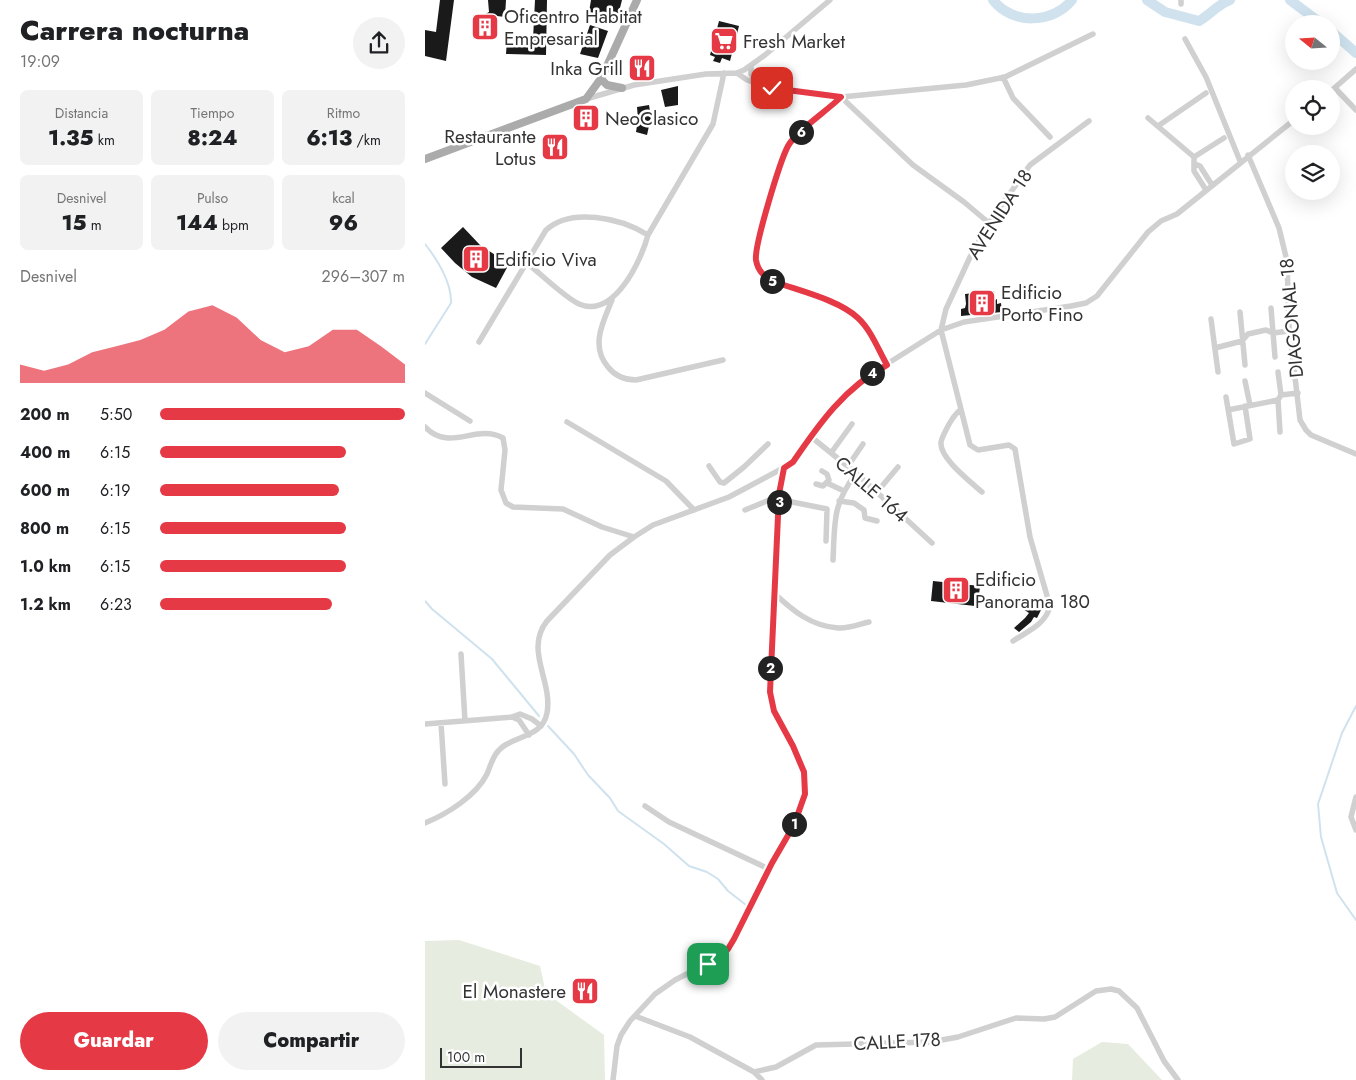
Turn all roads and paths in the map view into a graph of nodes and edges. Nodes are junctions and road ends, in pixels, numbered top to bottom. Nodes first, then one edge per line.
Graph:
1 (637, 0) edge
2 (830, 0) edge
3 (1093, 34) dead end
4 (1185, 40) dead end
5 (751, 66) junction
6 (1356, 69) edge
7 (737, 73) junction
8 (724, 74) junction
9 (602, 76) junction
10 (1003, 77) junction
11 (757, 84) junction
12 (1340, 84) edge
13 (622, 88) junction
14 (1207, 93) dead end
15 (1340, 96) edge
16 (841, 97) junction
17 (586, 99) junction
18 (1356, 110) edge
19 (1148, 118) dead end
20 (1089, 121) dead end
21 (1158, 126) junction
22 (1285, 127) edge
23 (1050, 137) dead end
24 (1224, 138) dead end
25 (1248, 155) junction
26 (425, 159) edge
27 (1194, 161) junction
28 (1240, 161) junction
29 (1212, 185) junction
30 (1206, 190) junction
31 (989, 223) junction
32 (648, 235) junction
33 (527, 263) junction
34 (612, 300) junction
35 (1271, 308) dead end
36 (1240, 312) dead end
37 (1211, 319) dead end
38 (941, 330) junction
39 (1289, 331) junction
40 (1273, 333) junction
41 (1242, 341) junction
42 (479, 342) dead end
43 (1215, 348) junction
44 (1275, 357) dead end
45 (723, 360) dead end
46 (887, 365) junction
47 (1245, 365) dead end
48 (1218, 372) dead end
49 (1278, 372) dead end
50 (1245, 382) dead end
51 (425, 393) edge
52 (1298, 393) junction
53 (1226, 397) dead end
54 (1280, 397) junction
55 (1247, 406) junction
56 (961, 409) junction
57 (1228, 410) junction
58 (470, 421) dead end
59 (567, 422) dead end
60 (852, 424) dead end
61 (425, 427) edge
62 (1280, 432) dead end
63 (810, 436) junction
64 (768, 444) dead end
65 (863, 444) dead end
66 (831, 453) junction
67 (1356, 454) edge
68 (709, 466) dead end
69 (848, 466) junction
70 (898, 467) dead end
71 (784, 468) junction
72 (821, 471) dead end
73 (856, 473) junction
74 (827, 483) junction
75 (816, 484) dead end
76 (844, 491) junction
77 (877, 492) junction
78 (982, 492) dead end
79 (779, 496) junction
80 (839, 500) junction
81 (792, 502) dead end
82 (694, 510) junction
83 (745, 510) dead end
84 (877, 522) dead end
85 (633, 537) junction
86 (834, 537) junction
87 (932, 543) dead end
88 (833, 560) dead end
89 (774, 593) junction
90 (869, 622) dead end
91 (1013, 641) dead end
92 (461, 654) dead end
93 (512, 717) junction
94 (465, 721) junction
95 (441, 723) junction
96 (425, 724) edge
97 (541, 726) junction
98 (529, 735) junction
99 (445, 784) dead end
100 (1356, 797) edge
101 (645, 806) dead end
102 (425, 823) edge
103 (1356, 830) edge
104 (769, 869) junction
105 (635, 1016) junction
106 (754, 1072) junction
107 (613, 1080) edge
108 (761, 1080) edge
109 (1178, 1080) edge

1 - 9 main road
2 - 5 street
3 - 10 street
4 - 28 street
5 - 7 street
5 - 11 street
6 - 12 street
7 - 8 street
7 - 11 street
8 - 13 street
8 - 32 street
9 - 13 main road
9 - 17 main road
10 - 16 street
10 - 23 street
11 - 16 street
13 - 17 street
14 - 21 street
15 - 18 street
16 - 31 street
16 - 46 street
17 - 26 main road
19 - 21 street
20 - 31 street, AVENIDA 18
21 - 27 street
22 - 25 street
24 - 27 street
25 - 28 street
25 - 39 street, DIAGONAL 18
27 - 29 street
27 - 30 street
28 - 29 street
29 - 30 street
30 - 38 street
31 - 38 street, AVENIDA 18
32 - 33 street
32 - 34 street
33 - 34 street
33 - 42 street
34 - 45 street
35 - 40 street
36 - 41 street
37 - 43 street
38 - 46 street
38 - 56 street
39 - 40 street
39 - 52 street, DIAGONAL 18
40 - 41 street
40 - 44 street
41 - 43 street
41 - 47 street
43 - 48 street
46 - 63 street
49 - 54 street
50 - 55 street
51 - 58 street
52 - 54 street
52 - 67 street, DIAGONAL 18
53 - 57 street
54 - 55 street
54 - 62 street
55 - 57 street
55 - 57 street
56 - 78 street
56 - 91 street
59 - 82 street
60 - 66 street
61 - 85 street
63 - 66 street, CALLE 164
63 - 71 street
64 - 68 street
65 - 69 street
66 - 69 street, CALLE 164
69 - 73 street, CALLE 164
70 - 77 street
71 - 79 street
71 - 82 street
72 - 74 street
73 - 76 street
73 - 77 street, CALLE 164
74 - 75 street
74 - 76 street
76 - 80 street
77 - 87 street, CALLE 164
79 - 83 street
79 - 89 street
80 - 84 street
80 - 86 street
81 - 86 street
82 - 85 street
85 - 97 street
86 - 88 street
89 - 90 street
89 - 104 street
92 - 94 street
93 - 94 street
93 - 97 street
93 - 98 street
94 - 95 street
95 - 96 street
95 - 99 street
97 - 98 street
98 - 102 street
100 - 103 street
101 - 104 street
104 - 105 street
105 - 106 street
105 - 107 street
106 - 108 street
106 - 109 street, CALLE 178

